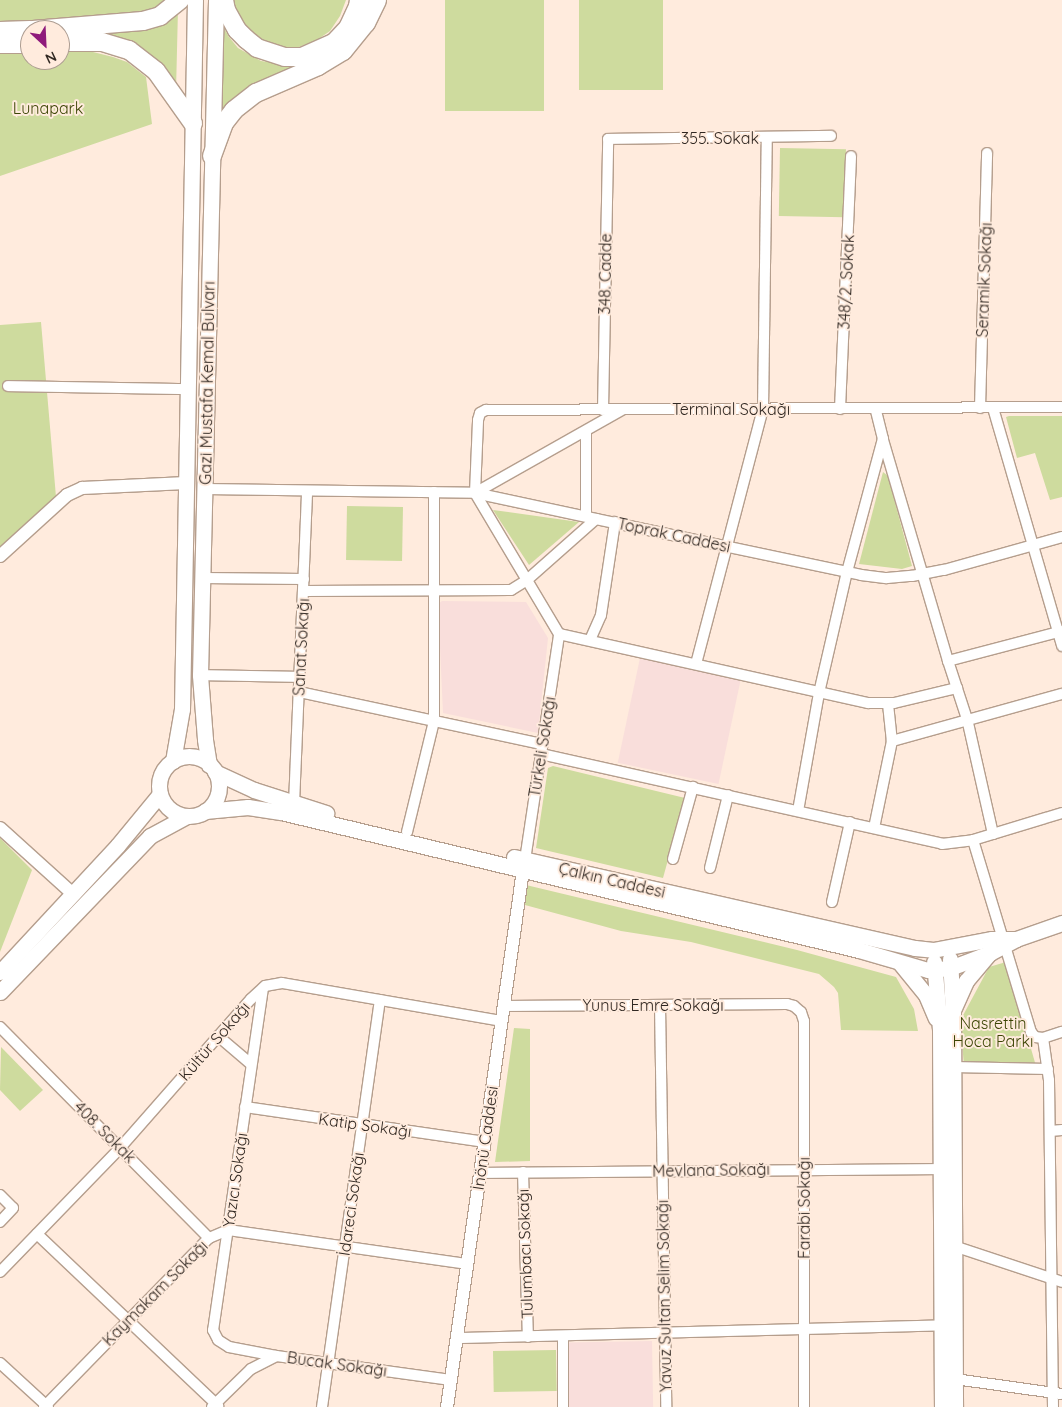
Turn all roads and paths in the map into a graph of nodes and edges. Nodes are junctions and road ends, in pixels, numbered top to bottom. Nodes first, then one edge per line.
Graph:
1 (180, 0) edge
2 (195, 0) edge
3 (216, 0) edge
4 (224, 0) edge
5 (359, 0) edge
6 (377, 0) edge
7 (70, 27) edge
8 (20, 30) edge
9 (0, 31) edge
10 (70, 42) edge
11 (0, 44) edge
12 (20, 44) edge
13 (193, 123) junction
14 (831, 136) dead end
15 (767, 138) junction
16 (608, 139) joint
17 (987, 153) dead end
18 (212, 156) junction
19 (851, 156) dead end
20 (8, 386) dead end
21 (188, 389) junction
22 (1062, 407) edge
23 (840, 408) junction
24 (875, 408) junction
25 (980, 408) junction
26 (993, 408) junction
27 (763, 409) junction
28 (603, 410) junction
29 (624, 410) junction
30 (586, 431) junction
31 (883, 439) junction
32 (186, 483) junction
33 (204, 489) junction
34 (307, 490) junction
35 (434, 492) junction
36 (475, 493) junction
37 (591, 517) junction
38 (615, 522) junction
39 (1062, 537) edge
40 (1033, 545) junction
41 (728, 546) junction
42 (0, 556) edge
43 (848, 572) junction
44 (921, 574) junction
45 (202, 578) junction
46 (304, 579) junction
47 (527, 580) junction
48 (304, 591) junction
49 (434, 591) junction
50 (1060, 632) edge
51 (559, 634) junction
52 (590, 640) junction
53 (1062, 646) edge
54 (948, 661) junction
55 (696, 664) junction
56 (200, 675) junction
57 (300, 677) junction
58 (956, 688) junction
59 (299, 692) junction
60 (819, 693) junction
61 (1062, 694) edge
62 (888, 704) junction
63 (967, 719) junction
64 (434, 721) junction
65 (892, 741) junction
66 (542, 749) junction
67 (173, 761) junction
68 (212, 768) junction
69 (692, 787) junction
70 (160, 794) junction
71 (728, 796) junction
72 (294, 804) junction
73 (205, 811) junction
74 (798, 811) junction
75 (1062, 813) edge
76 (187, 816) junction
77 (850, 822) junction
78 (0, 828) edge
79 (874, 828) junction
80 (407, 832) junction
81 (993, 834) junction
82 (973, 840) junction
83 (673, 859) dead end
84 (524, 865) junction
85 (710, 868) dead end
86 (73, 894) junction
87 (832, 902) dead end
88 (1062, 923) edge
89 (1008, 941) junction
90 (949, 948) junction
91 (932, 950) junction
92 (990, 953) junction
93 (900, 963) junction
94 (950, 968) junction
95 (935, 970) junction
96 (0, 972) edge
97 (263, 988) junction
98 (0, 992) edge
99 (380, 1000) junction
100 (660, 1005) junction
101 (504, 1006) junction
102 (800, 1011) joint
103 (952, 1012) junction
104 (502, 1021) junction
105 (0, 1026) edge
106 (940, 1029) junction
107 (1062, 1032) edge
108 (218, 1036) junction
109 (1039, 1037) junction
110 (252, 1064) junction
111 (953, 1068) junction
112 (1048, 1069) junction
113 (245, 1107) junction
114 (362, 1124) junction
115 (1062, 1130) edge
116 (1050, 1131) junction
117 (485, 1142) junction
118 (120, 1148) junction
119 (804, 1169) junction
120 (941, 1169) junction
121 (662, 1171) junction
122 (523, 1172) junction
123 (480, 1173) junction
124 (0, 1195) edge
125 (0, 1222) edge
126 (228, 1230) junction
127 (37, 1234) junction
128 (209, 1238) junction
129 (1051, 1244) junction
130 (1062, 1244) edge
131 (954, 1246) junction
132 (345, 1247) junction
133 (468, 1264) junction
134 (0, 1272) edge
135 (1051, 1278) junction
136 (1062, 1282) edge
137 (128, 1320) junction
138 (941, 1326) junction
139 (804, 1330) junction
140 (665, 1334) junction
141 (563, 1336) junction
142 (528, 1337) junction
143 (457, 1338) junction
144 (276, 1356) junction
145 (0, 1363) edge
146 (329, 1363) junction
147 (955, 1379) junction
148 (451, 1380) junction
149 (1057, 1393) edge
150 (46, 1406) edge
151 (215, 1406) edge
152 (322, 1407) edge
153 (448, 1407) edge
154 (563, 1407) edge
155 (666, 1407) edge
156 (804, 1407) edge
157 (942, 1407) edge
158 (955, 1407) edge
159 (1053, 1407) edge

1 - 7 highway
2 - 13 main road, Gazi Mustafa Kemal Bulvarı
3 - 18 main road, Gazi Mustafa Kemal Bulvarı
4 - 5 highway
6 - 18 highway
8 - 9 highway
10 - 13 highway
11 - 12 highway
13 - 21 main road, Gazi Mustafa Kemal Bulvarı
14 - 15 street, 355. Sokak
15 - 16 street, 355. Sokak
15 - 27 street
16 - 28 street, 348. Cadde
17 - 25 street, Seramik Sokağı
18 - 33 main road, Gazi Mustafa Kemal Bulvarı
19 - 23 street, 348/2. Sokak
20 - 21 street
21 - 32 main road, Gazi Mustafa Kemal Bulvarı
22 - 26 street, Terminal Sokağı
23 - 24 street, Terminal Sokağı
23 - 27 street, Terminal Sokağı
24 - 25 street, Terminal Sokağı
24 - 31 street
25 - 26 street, Terminal Sokağı
26 - 40 street
27 - 29 street, Terminal Sokağı
27 - 41 street
28 - 29 street, Terminal Sokağı
28 - 36 street, Terminal Sokağı
29 - 30 street
30 - 36 street
30 - 37 street
31 - 43 street
31 - 44 street
32 - 42 street
32 - 67 main road, Gazi Mustafa Kemal Bulvarı
33 - 34 street
33 - 45 main road, Gazi Mustafa Kemal Bulvarı
34 - 35 street
34 - 46 street, Sanat Sokağı
35 - 36 street
35 - 49 street
36 - 37 street
36 - 47 street
37 - 38 street, Toprak Caddesi
37 - 47 street, Toprak Caddesi
38 - 41 street, Toprak Caddesi
38 - 52 street
39 - 40 street, Toprak Caddesi
40 - 44 street, Toprak Caddesi
40 - 50 street
41 - 43 street, Toprak Caddesi
41 - 55 street
43 - 44 street, Toprak Caddesi
43 - 60 street
44 - 54 street
45 - 46 street
45 - 56 main road, Gazi Mustafa Kemal Bulvarı
46 - 48 street, Sanat Sokağı
47 - 49 street, Toprak Caddesi
47 - 51 street
48 - 49 street, Toprak Caddesi
48 - 57 street, Sanat Sokağı
49 - 64 street
50 - 53 street
50 - 54 street
51 - 52 street
51 - 66 street, Türkeli Sokağı
52 - 55 street
54 - 58 street
55 - 60 street
56 - 57 street
56 - 68 main road, Gazi Mustafa Kemal Bulvarı
57 - 59 street, Sanat Sokağı
58 - 62 street
58 - 63 street
59 - 64 street
59 - 72 street, Sanat Sokağı
60 - 62 street
60 - 74 street
61 - 63 street
62 - 65 street
63 - 65 street
63 - 81 street
64 - 66 street
64 - 80 street
65 - 79 street
66 - 69 street
66 - 84 street, Türkeli Sokağı
67 - 68 main road
67 - 70 main road
68 - 72 main road, Çalkın Caddesi
68 - 73 main road
69 - 71 street
69 - 83 street
70 - 76 main road
70 - 86 main road
71 - 74 street
71 - 85 street
72 - 80 main road, Çalkın Caddesi
73 - 76 main road
73 - 84 main road, Çalkın Caddesi
74 - 77 street
75 - 81 street
76 - 98 main road
77 - 79 street
77 - 87 street
78 - 86 street
79 - 82 street
80 - 84 main road, Çalkın Caddesi
81 - 82 street
82 - 89 street
84 - 91 main road, Çalkın Caddesi
84 - 93 main road, Çalkın Caddesi
84 - 101 street, İnönü Caddesi
86 - 96 main road
88 - 89 main road, Çalkın Caddesi
89 - 90 main road, Çalkın Caddesi
89 - 92 main road, Çalkın Caddesi
89 - 109 street
90 - 91 main road, Çalkın Caddesi
90 - 94 main road
91 - 95 main road
92 - 94 main road, Çalkın Caddesi
92 - 103 main road, Çalkın Caddesi
93 - 95 main road, Çalkın Caddesi
93 - 106 main road
94 - 95 main road, Çalkın Caddesi
94 - 103 main road
95 - 106 main road
97 - 99 street, Kültür Sokağı
97 - 108 street, Kültür Sokağı
97 - 110 street, Yazıcı Sokağı
99 - 104 street, Kültür Sokağı
99 - 114 street, İdareci Sokağı
100 - 101 street, Yunus Emre Sokağı
100 - 102 street, Yunus Emre Sokağı
100 - 121 street, Yavuz Sultan Selim Sokağı
101 - 104 street, İnönü Caddesi
102 - 119 street, Farabi Sokağı
103 - 111 main road
104 - 117 street, İnönü Caddesi
105 - 118 street, 408. Sokak
106 - 120 main road
107 - 109 street
108 - 110 street
108 - 118 street, Kültür Sokağı
109 - 112 street
110 - 113 street, Yazıcı Sokağı
111 - 112 street
111 - 131 main road
112 - 116 street
113 - 114 street, Katip Sokağı
113 - 126 street, Yazıcı Sokağı
114 - 117 street, Katip Sokağı
114 - 132 street, İdareci Sokağı
115 - 116 street
116 - 129 street
117 - 123 street, İnönü Caddesi
118 - 127 street, Kültür Sokağı
118 - 128 street, 408. Sokak
119 - 120 street, Mevlana Sokağı
119 - 121 street, Mevlana Sokağı
119 - 139 street, Farabi Sokağı
120 - 138 main road
121 - 122 street, Mevlana Sokağı
121 - 140 street, Yavuz Sultan Selim Sokağı
122 - 123 street, Mevlana Sokağı
122 - 142 street, Tulumbacı Sokağı
123 - 133 street, İnönü Caddesi
124 - 125 street
126 - 128 street, Kaymakam Sokağı
126 - 132 street
126 - 144 street, Yazıcı Sokağı
127 - 134 street, Kültür Sokağı
127 - 137 street
128 - 137 street, Kaymakam Sokağı
129 - 130 street
129 - 135 street
131 - 135 street
131 - 147 main road
132 - 133 street
132 - 146 street, İdareci Sokağı
133 - 143 street, İnönü Caddesi
135 - 136 street
135 - 149 street
137 - 150 street, Kaymakam Sokağı
137 - 151 street
138 - 139 street
138 - 157 main road
139 - 140 street
139 - 156 street, Farabi Sokağı
140 - 141 street
140 - 155 street, Yavuz Sultan Selim Sokağı
141 - 142 street
141 - 154 street
142 - 143 street
143 - 148 street, İnönü Caddesi
144 - 146 street, Bucak Sokağı
144 - 151 street, Bucak Sokağı
145 - 150 street
146 - 148 street, Bucak Sokağı
146 - 152 street, İdareci Sokağı
147 - 149 street
147 - 158 main road
148 - 153 street, İnönü Caddesi
149 - 159 street

